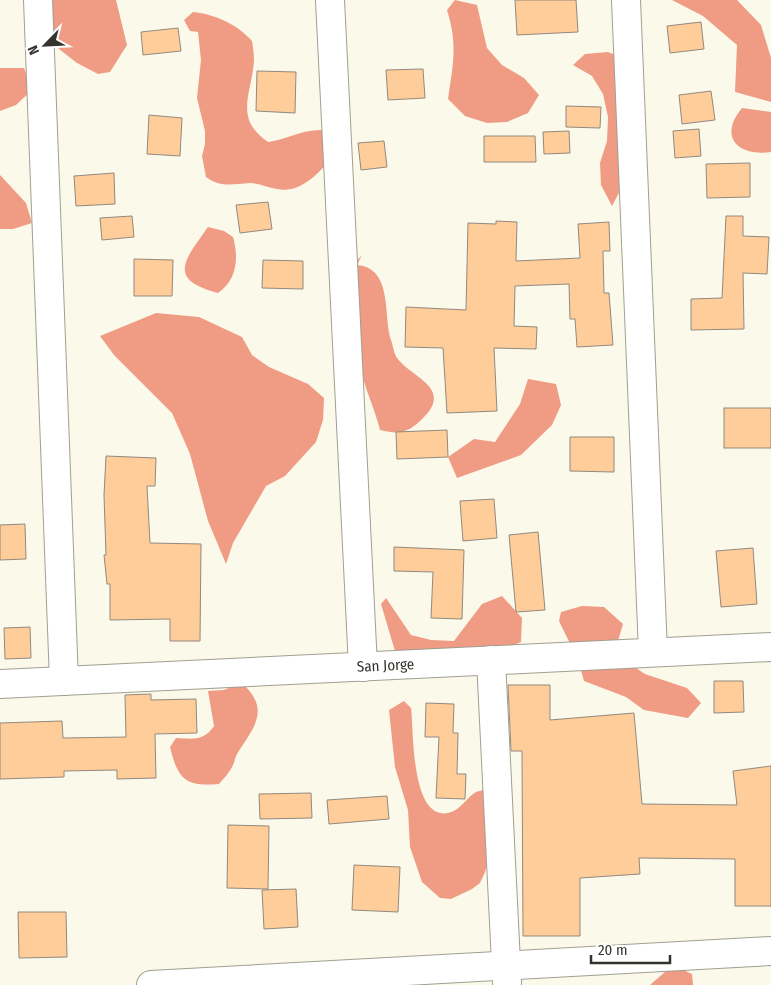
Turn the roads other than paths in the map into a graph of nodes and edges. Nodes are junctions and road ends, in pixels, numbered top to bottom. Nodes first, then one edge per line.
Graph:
1 (38, 0) edge
2 (330, 0) edge
3 (626, 0) edge
4 (771, 647) edge
5 (653, 652) junction
6 (490, 660) junction
7 (363, 666) junction
8 (64, 681) junction
9 (0, 684) edge
10 (771, 951) edge
11 (506, 975) edge
12 (151, 985) edge

1 - 8 street
2 - 7 street
3 - 5 street
4 - 5 street, San Jorge
5 - 6 street, San Jorge
6 - 7 street, San Jorge
6 - 11 street
7 - 8 street, San Jorge
8 - 9 street, San Jorge
10 - 11 street
11 - 12 street

